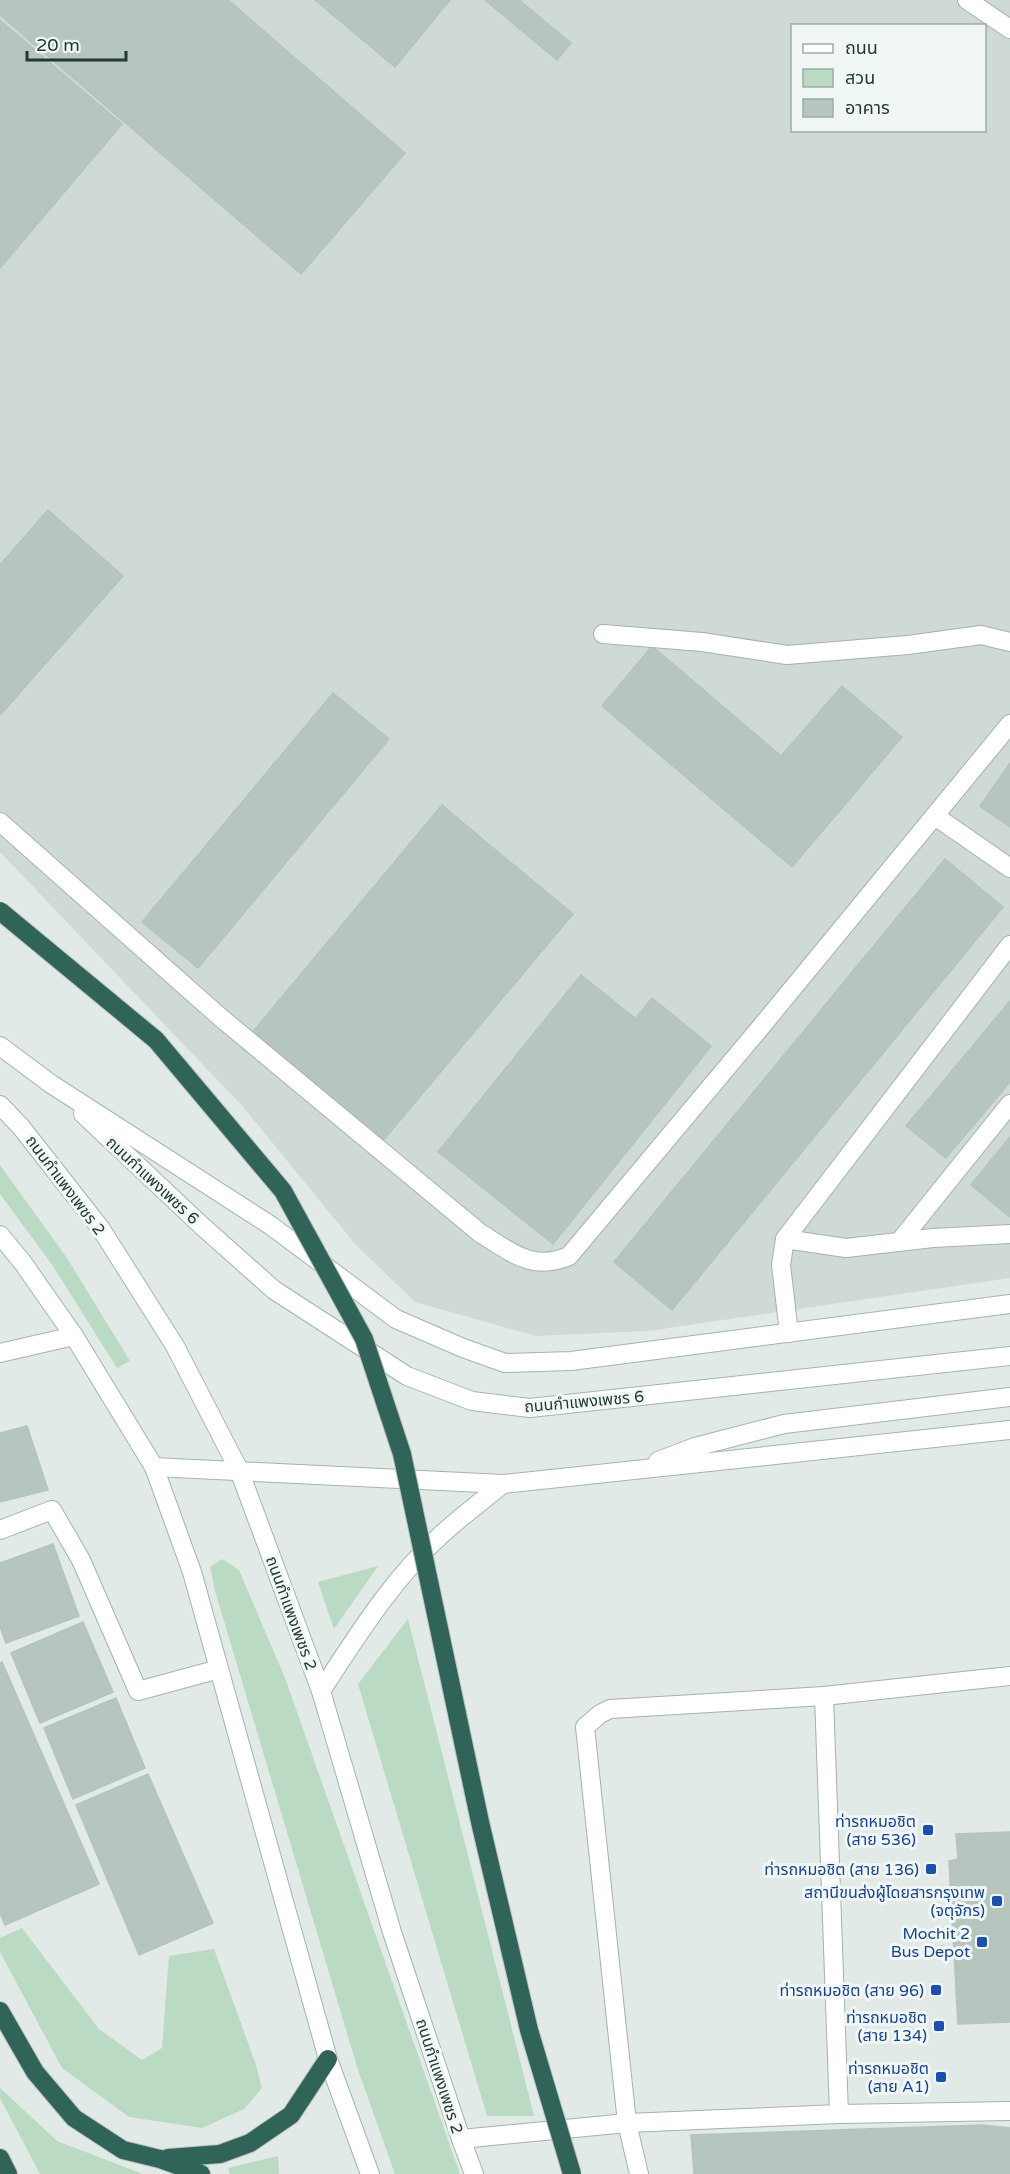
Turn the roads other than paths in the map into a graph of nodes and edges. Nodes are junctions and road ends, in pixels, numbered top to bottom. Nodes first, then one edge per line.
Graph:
1 (967, 0) edge
2 (1010, 29) edge
3 (603, 634) dead end
4 (1010, 642) edge
5 (1010, 724) edge
6 (935, 816) junction
7 (0, 822) edge
8 (1010, 868) edge
9 (0, 911) edge
10 (1010, 945) edge
11 (0, 1046) edge
12 (51, 1084) junction
13 (1010, 1104) edge
14 (0, 1105) edge
15 (1010, 1234) edge
16 (0, 1235) edge
17 (785, 1239) junction
18 (900, 1241) junction
19 (1010, 1304) edge
20 (789, 1333) junction
21 (74, 1336) junction
22 (0, 1353) edge
23 (1010, 1356) edge
24 (1010, 1397) edge
25 (1010, 1430) edge
26 (154, 1467) junction
27 (239, 1470) junction
28 (634, 1471) junction
29 (504, 1484) junction
30 (0, 1530) edge
31 (219, 1669) junction
32 (1010, 1676) edge
33 (321, 1691) junction
34 (824, 1696) junction
35 (1, 2014) edge
36 (328, 2059) junction
37 (1010, 2111) edge
38 (839, 2114) junction
39 (627, 2122) junction
40 (461, 2139) junction
41 (0, 2158) edge
42 (160, 2159) junction
43 (8, 2174) edge
44 (201, 2174) edge
45 (370, 2174) edge
46 (474, 2174) edge
47 (572, 2174) edge
48 (639, 2174) edge

1 - 2 street
3 - 4 street
5 - 6 street
6 - 7 street
6 - 8 street
9 - 47 highway, bridge
10 - 17 street
11 - 12 street, ถนนกำแพงเพชร 6
12 - 20 street, ถนนกำแพงเพชร 6
12 - 23 street, ถนนกำแพงเพชร 6
13 - 18 street
14 - 27 street, ถนนกำแพงเพชร 2
15 - 18 street
16 - 21 street
17 - 18 street
17 - 20 street
19 - 20 street, ถนนกำแพงเพชร 6
21 - 22 street
21 - 26 street
24 - 28 street
25 - 28 street
26 - 27 street
26 - 31 street
27 - 29 street
27 - 33 street, ถนนกำแพงเพชร 2
28 - 29 street
29 - 33 street
30 - 31 street
31 - 36 street
32 - 34 street
33 - 40 street, ถนนกำแพงเพชร 2
34 - 38 street
34 - 39 street
35 - 42 highway
36 - 42 highway
36 - 45 street
37 - 38 street
38 - 39 street
39 - 40 street
39 - 48 street
40 - 46 street, ถนนกำแพงเพชร 2
41 - 43 highway
42 - 44 highway

